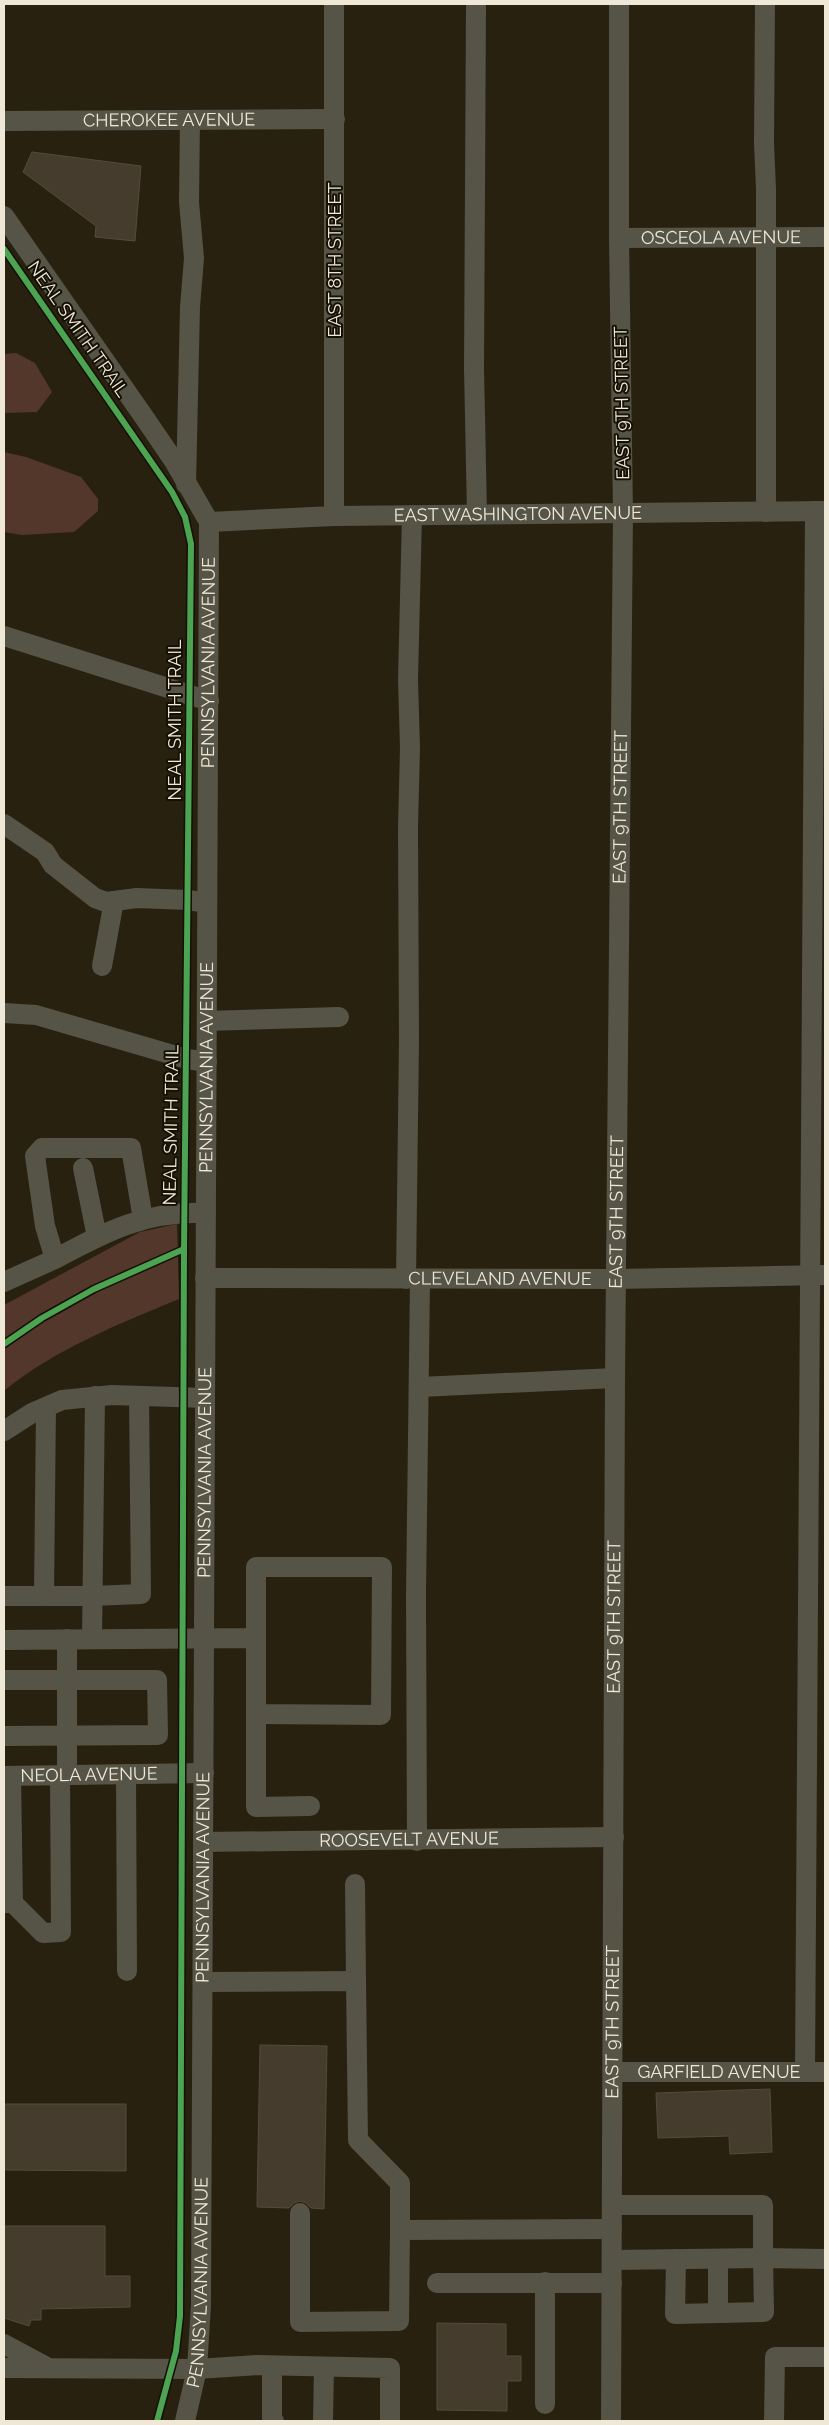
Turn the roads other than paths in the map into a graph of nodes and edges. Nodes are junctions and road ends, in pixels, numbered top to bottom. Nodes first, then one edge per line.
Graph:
1 (334, 4) edge
2 (476, 4) edge
3 (619, 4) edge
4 (766, 4) edge
5 (335, 119) junction
6 (190, 120) junction
7 (4, 121) edge
8 (4, 216) edge
9 (825, 237) edge
10 (619, 238) junction
11 (766, 238) junction
12 (186, 484) junction
13 (820, 511) edge
14 (623, 512) junction
15 (766, 512) junction
16 (477, 514) junction
17 (412, 515) junction
18 (334, 516) junction
19 (209, 522) junction
20 (4, 636) edge
21 (209, 701) junction
22 (4, 824) edge
23 (114, 901) junction
24 (207, 904) junction
25 (102, 966) dead end
26 (4, 1013) edge
27 (339, 1017) dead end
28 (207, 1021) junction
29 (206, 1062) junction
30 (83, 1168) dead end
31 (206, 1213) junction
32 (143, 1220) junction
33 (97, 1237) junction
34 (55, 1259) junction
35 (817, 1276) edge
36 (206, 1278) junction
37 (413, 1279) junction
38 (616, 1279) junction
39 (4, 1282) edge
40 (615, 1378) junction
41 (420, 1387) junction
42 (95, 1396) junction
43 (139, 1396) junction
44 (205, 1398) junction
45 (46, 1407) junction
46 (4, 1431) edge
47 (4, 1596) edge
48 (44, 1596) junction
49 (92, 1596) junction
50 (256, 1638) junction
51 (92, 1639) junction
52 (205, 1639) junction
53 (4, 1640) edge
54 (68, 1640) junction
55 (67, 1678) junction
56 (4, 1680) edge
57 (256, 1714) junction
58 (4, 1736) edge
59 (67, 1736) junction
60 (204, 1773) junction
61 (126, 1774) junction
62 (64, 1775) junction
63 (8, 1776) edge
64 (310, 1806) dead end
65 (614, 1837) junction
66 (417, 1841) junction
67 (204, 1842) junction
68 (354, 1884) dead end
69 (8, 1904) edge
70 (127, 1971) dead end
71 (356, 1981) junction
72 (203, 1982) junction
73 (613, 2072) junction
74 (805, 2072) junction
75 (825, 2072) edge
76 (612, 2205) junction
77 (300, 2213) dead end
78 (612, 2228) junction
79 (400, 2230) junction
80 (763, 2258) junction
81 (676, 2259) junction
82 (825, 2259) edge
83 (612, 2260) junction
84 (718, 2260) junction
85 (436, 2282) dead end
86 (545, 2282) junction
87 (612, 2283) junction
88 (718, 2312) junction
89 (4, 2344) edge
90 (825, 2358) edge
91 (272, 2366) junction
92 (324, 2367) junction
93 (4, 2368) edge
94 (49, 2368) junction
95 (197, 2369) junction
96 (545, 2404) dead end
97 (185, 2421) edge
98 (274, 2421) edge
99 (323, 2421) edge
100 (390, 2421) edge
101 (611, 2421) edge
102 (774, 2421) edge

1 - 5 street, EAST 8TH STREET
2 - 16 street
3 - 10 street, EAST 9TH STREET
4 - 11 street
5 - 6 street, CHEROKEE AVENUE
5 - 18 street, EAST 8TH STREET
6 - 7 street, CHEROKEE AVENUE
6 - 12 street
8 - 12 street
9 - 11 street, OSCEOLA AVENUE
10 - 11 street, OSCEOLA AVENUE
10 - 14 street, EAST 9TH STREET
11 - 15 street
12 - 19 street
13 - 15 street, EAST WASHINGTON AVENUE
13 - 35 street
14 - 15 street, EAST WASHINGTON AVENUE
14 - 16 street, EAST WASHINGTON AVENUE
14 - 38 street, EAST 9TH STREET
16 - 17 street, EAST WASHINGTON AVENUE
17 - 18 street, EAST WASHINGTON AVENUE
17 - 37 street
18 - 19 street, EAST WASHINGTON AVENUE
19 - 21 street, PENNSYLVANIA AVENUE
20 - 21 street
21 - 24 street, PENNSYLVANIA AVENUE
22 - 23 street
23 - 24 street
23 - 25 street
24 - 28 street, PENNSYLVANIA AVENUE
26 - 29 street
27 - 28 street
28 - 29 street, PENNSYLVANIA AVENUE
29 - 31 street, PENNSYLVANIA AVENUE
30 - 33 street
31 - 32 street
31 - 36 street, PENNSYLVANIA AVENUE
32 - 33 street
32 - 34 street
33 - 34 street
34 - 39 street
35 - 38 street, CLEVELAND AVENUE
35 - 74 street
36 - 37 street, CLEVELAND AVENUE
36 - 44 street, PENNSYLVANIA AVENUE
37 - 38 street, CLEVELAND AVENUE
37 - 41 street
38 - 40 street, EAST 9TH STREET
40 - 41 street
40 - 65 street, EAST 9TH STREET
41 - 66 street
42 - 43 street
42 - 45 street
42 - 49 street
43 - 44 street
43 - 49 street
44 - 52 street, PENNSYLVANIA AVENUE
45 - 46 street
45 - 48 street
47 - 48 street
48 - 49 street
49 - 51 street
50 - 52 street
50 - 57 street
50 - 57 street
51 - 52 street
51 - 54 street
52 - 60 street, PENNSYLVANIA AVENUE
53 - 54 street
54 - 55 street
55 - 56 street
55 - 59 street
55 - 59 street
57 - 64 street
58 - 59 street
59 - 62 street
60 - 61 street, NEOLA AVENUE
60 - 67 street, PENNSYLVANIA AVENUE
61 - 62 street, NEOLA AVENUE
61 - 70 street
62 - 63 street, NEOLA AVENUE
62 - 69 street
63 - 69 street
65 - 66 street, ROOSEVELT AVENUE
65 - 73 street, EAST 9TH STREET
66 - 67 street, ROOSEVELT AVENUE
67 - 72 street, PENNSYLVANIA AVENUE
68 - 71 street
71 - 72 street
71 - 79 street
72 - 95 street, PENNSYLVANIA AVENUE
73 - 74 street, GARFIELD AVENUE
73 - 76 street, EAST 9TH STREET
74 - 75 street, GARFIELD AVENUE
76 - 78 street, EAST 9TH STREET
76 - 80 street
77 - 79 street
78 - 79 street
78 - 83 street, EAST 9TH STREET
80 - 82 street
80 - 84 street
80 - 88 street
81 - 83 street
81 - 84 street
81 - 88 street
83 - 87 street, EAST 9TH STREET
84 - 88 street
85 - 86 street
86 - 87 street
86 - 96 street
87 - 101 street, EAST 9TH STREET
89 - 94 street
90 - 102 street
91 - 92 street
91 - 95 street
91 - 98 street
92 - 99 street
92 - 100 street
93 - 94 street
94 - 95 street
95 - 97 street, PENNSYLVANIA AVENUE

